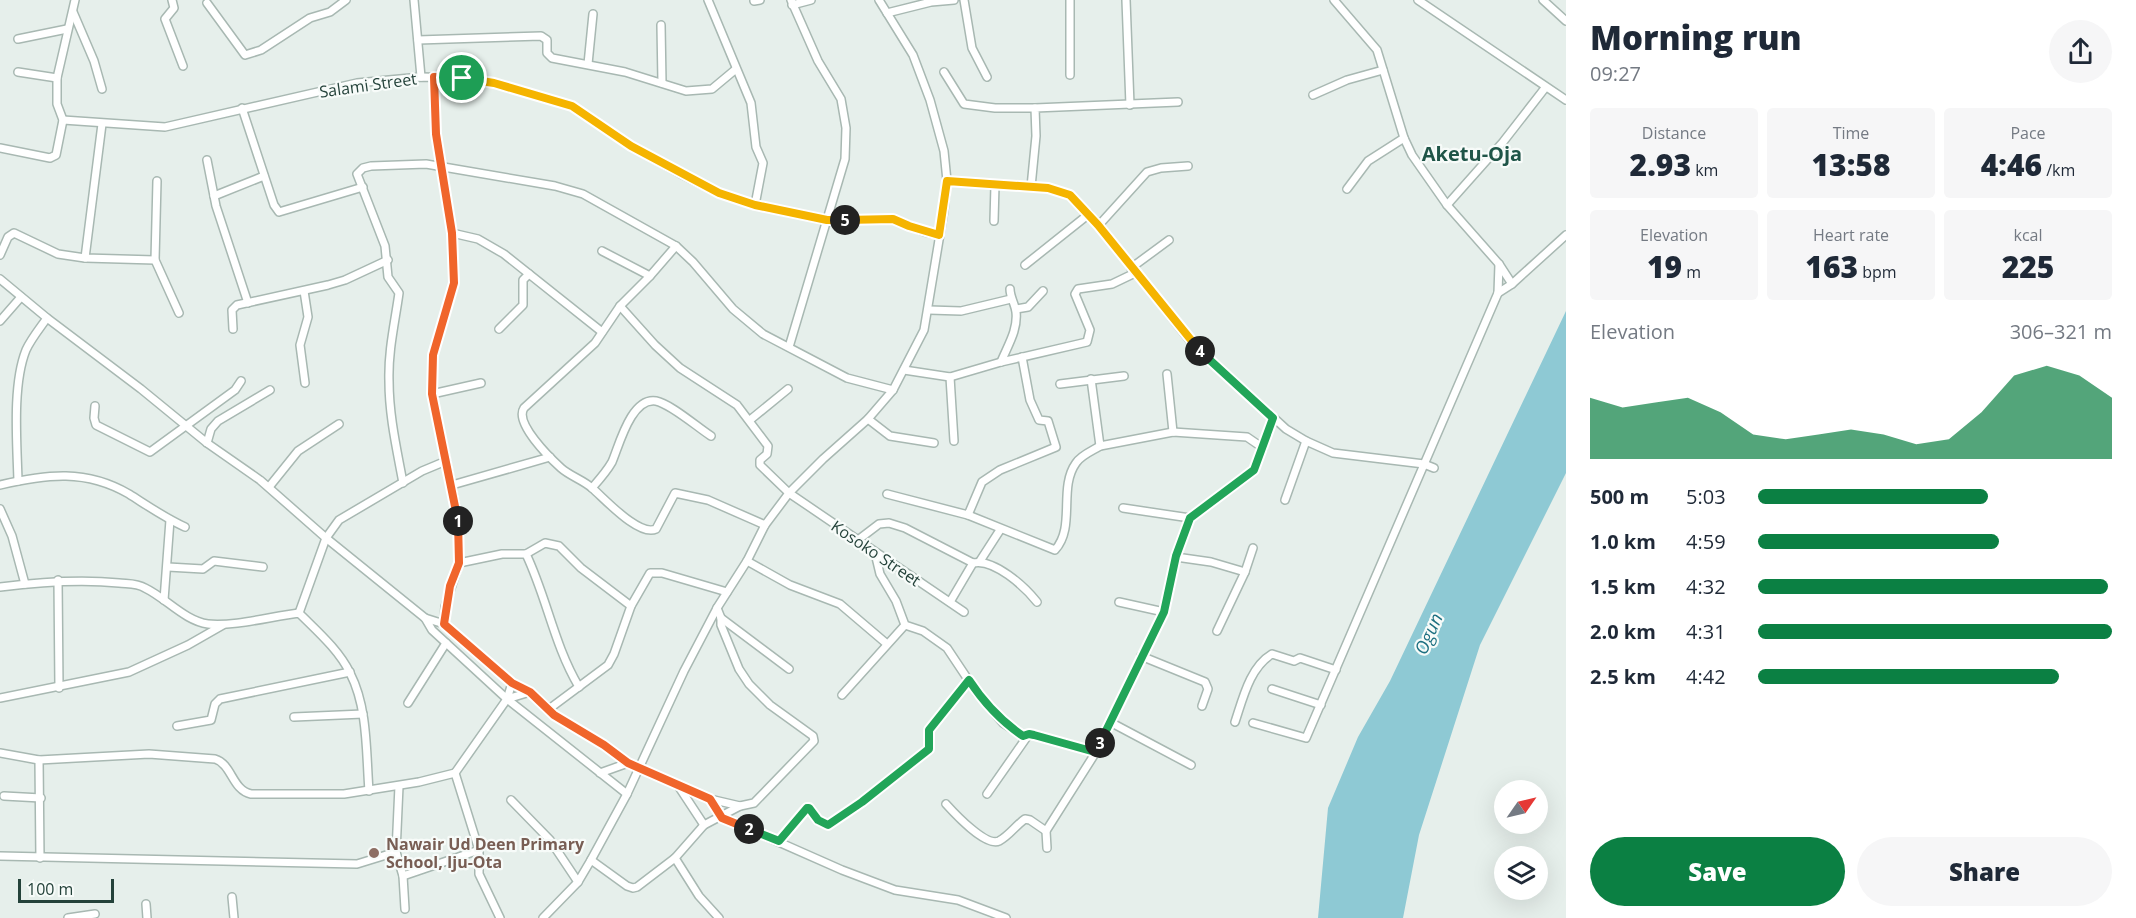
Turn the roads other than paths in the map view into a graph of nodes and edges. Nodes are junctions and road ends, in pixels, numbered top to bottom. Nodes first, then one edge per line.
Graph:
1 (75, 0) edge
2 (172, 0) edge
3 (346, 0) edge
4 (414, 0) edge
5 (708, 0) edge
6 (811, 0) edge
7 (879, 0) edge
8 (954, 0) edge
9 (964, 0) edge
10 (1070, 0) edge
11 (1126, 0) edge
12 (1334, 0) edge
13 (1418, 0) edge
14 (1543, 0) edge
15 (207, 3) dead end
16 (791, 3) edge
17 (73, 12) junction
18 (887, 13) junction
19 (593, 14) dead end
20 (1566, 21) edge
21 (661, 25) dead end
22 (67, 29) junction
23 (18, 39) dead end
24 (418, 40) junction
25 (588, 64) junction
26 (183, 66) dead end
27 (736, 69) junction
28 (1383, 69) junction
29 (18, 72) dead end
30 (944, 72) dead end
31 (1070, 75) dead end
32 (421, 77) junction
33 (434, 77) junction
34 (987, 77) dead end
35 (57, 78) junction
36 (662, 83) junction
37 (1545, 88) junction
38 (102, 89) dead end
39 (1313, 95) dead end
40 (1566, 100) edge
41 (1178, 102) dead end
42 (1130, 105) junction
43 (243, 108) junction
44 (1035, 108) junction
45 (63, 120) junction
46 (102, 124) junction
47 (1404, 138) junction
48 (0, 148) edge
49 (207, 160) dead end
50 (1188, 166) dead end
51 (443, 168) junction
52 (264, 176) junction
53 (157, 181) dead end
54 (947, 181) junction
55 (995, 185) junction
56 (363, 187) junction
57 (1031, 187) junction
58 (1347, 189) dead end
59 (214, 195) junction
60 (755, 205) junction
61 (1447, 205) junction
62 (1089, 214) junction
63 (827, 220) junction
64 (994, 221) dead end
65 (1098, 225) junction
66 (452, 233) junction
67 (939, 235) junction
68 (1566, 235) edge
69 (1169, 240) dead end
70 (676, 246) junction
71 (602, 251) dead end
72 (0, 255) edge
73 (85, 258) junction
74 (155, 260) junction
75 (388, 260) junction
76 (1499, 264) junction
77 (1025, 265) dead end
78 (1133, 270) junction
79 (529, 274) junction
80 (650, 276) junction
81 (0, 279) edge
82 (1512, 284) junction
83 (1010, 289) dead end
84 (304, 291) junction
85 (1043, 291) dead end
86 (1498, 293) junction
87 (21, 297) junction
88 (1011, 299) junction
89 (248, 303) junction
90 (620, 306) junction
91 (1016, 309) junction
92 (929, 310) junction
93 (179, 313) dead end
94 (47, 318) junction
95 (0, 321) edge
96 (233, 329) dead end
97 (499, 329) dead end
98 (602, 332) junction
99 (789, 347) junction
100 (1022, 357) junction
101 (1001, 362) junction
102 (904, 370) junction
103 (1167, 374) dead end
104 (1124, 376) dead end
105 (950, 377) junction
106 (1091, 379) junction
107 (241, 381) dead end
108 (305, 383) dead end
109 (481, 384) dead end
110 (1060, 384) dead end
111 (788, 389) dead end
112 (270, 390) dead end
113 (893, 390) junction
114 (432, 394) junction
115 (95, 406) dead end
116 (1273, 418) junction
117 (868, 419) junction
118 (750, 420) junction
119 (339, 424) dead end
120 (186, 425) junction
121 (1173, 432) junction
122 (711, 436) dead end
123 (954, 441) dead end
124 (1306, 441) junction
125 (207, 443) junction
126 (934, 443) dead end
127 (1100, 446) junction
128 (1263, 448) junction
129 (550, 457) junction
130 (446, 461) junction
131 (1424, 464) junction
132 (1434, 468) dead end
133 (18, 481) junction
134 (403, 483) junction
135 (0, 485) edge
136 (452, 485) junction
137 (269, 487) junction
138 (592, 488) junction
139 (789, 493) junction
140 (887, 494) dead end
141 (1285, 500) dead end
142 (1123, 508) dead end
143 (0, 509) edge
144 (968, 514) junction
145 (1190, 518) junction
146 (170, 520) junction
147 (765, 525) junction
148 (185, 527) dead end
149 (1000, 530) junction
150 (326, 538) junction
151 (858, 540) junction
152 (1253, 548) dead end
153 (875, 553) junction
154 (526, 554) junction
155 (1176, 556) junction
156 (747, 561) junction
157 (977, 562) junction
158 (459, 563) junction
159 (168, 567) junction
160 (263, 567) dead end
161 (1245, 572) junction
162 (58, 580) junction
163 (25, 584) junction
164 (0, 587) edge
165 (727, 592) junction
166 (164, 600) junction
167 (950, 602) junction
168 (1037, 602) dead end
169 (1119, 602) dead end
170 (631, 606) junction
171 (717, 608) junction
172 (964, 612) dead end
173 (1164, 612) junction
174 (299, 613) junction
175 (425, 618) junction
176 (721, 618) junction
177 (444, 624) junction
178 (223, 625) junction
179 (905, 625) junction
180 (1217, 631) dead end
181 (446, 643) junction
182 (887, 644) junction
183 (1141, 656) junction
184 (789, 669) dead end
185 (1336, 670) junction
186 (350, 672) junction
187 (969, 680) junction
188 (512, 683) junction
189 (579, 687) junction
190 (59, 688) junction
191 (1272, 689) dead end
192 (530, 692) junction
193 (842, 695) dead end
194 (0, 698) edge
195 (507, 699) junction
196 (408, 703) dead end
197 (1322, 705) junction
198 (1202, 706) dead end
199 (549, 709) junction
200 (363, 714) junction
201 (294, 717) dead end
202 (1110, 722) junction
203 (1235, 722) dead end
204 (1253, 723) dead end
205 (177, 726) dead end
206 (1025, 737) junction
207 (1095, 752) junction
208 (0, 753) edge
209 (39, 760) junction
210 (628, 763) junction
211 (1191, 765) dead end
212 (640, 767) junction
213 (600, 772) junction
214 (455, 773) junction
215 (399, 786) junction
216 (678, 786) junction
217 (369, 791) junction
218 (627, 794) junction
219 (987, 794) dead end
220 (4, 796) dead end
221 (40, 798) junction
222 (710, 799) junction
223 (511, 800) dead end
224 (946, 804) dead end
225 (740, 806) junction
226 (722, 818) junction
227 (704, 825) junction
228 (1046, 831) junction
229 (779, 841) junction
230 (1047, 848) dead end
231 (479, 850) junction
232 (396, 852) junction
233 (0, 856) edge
234 (40, 858) junction
235 (675, 858) junction
236 (591, 860) junction
237 (403, 876) junction
238 (578, 882) junction
239 (232, 897) dead end
240 (146, 904) dead end
241 (405, 909) dead end
242 (95, 914) dead end
243 (68, 918) edge
244 (147, 918) edge
245 (234, 918) edge
246 (500, 918) edge
247 (543, 918) edge
248 (719, 918) edge
249 (1006, 918) edge

1 - 17 street
2 - 26 street
3 - 15 street
4 - 24 street
5 - 27 street
6 - 16 street
7 - 18 street
8 - 18 street
9 - 34 street
10 - 31 street
11 - 42 street
12 - 28 street
13 - 37 street
14 - 20 street
16 - 63 street
17 - 22 street
17 - 38 street
18 - 54 street
19 - 25 street
21 - 36 street
22 - 23 street
22 - 35 street
24 - 25 street
24 - 32 street
25 - 36 street
27 - 36 street
27 - 60 street
28 - 39 street
28 - 47 street
29 - 35 street
30 - 44 street
32 - 33 street, Salami Street
32 - 43 street, Salami Street
33 - 51 street
33 - 60 street, Salami Street
35 - 45 street
37 - 40 street
37 - 61 street
41 - 42 street
42 - 44 street
43 - 46 street, Salami Street
43 - 52 street
44 - 57 street
45 - 46 street, Salami Street
45 - 48 street
46 - 73 street
47 - 58 street
47 - 61 street
49 - 59 street
50 - 65 street
51 - 56 street
51 - 66 street
51 - 70 street
52 - 56 street
52 - 59 street
53 - 74 street
54 - 55 street
54 - 67 street
55 - 57 street
55 - 64 street
56 - 75 street
57 - 62 street
59 - 89 street
60 - 63 street, Salami Street
61 - 76 street
62 - 65 street
62 - 77 street
63 - 67 street
63 - 99 street
65 - 78 street
66 - 79 street
66 - 114 street
67 - 92 street
68 - 82 street
69 - 78 street
70 - 80 street
70 - 99 street
71 - 80 street
72 - 73 street
73 - 74 street
74 - 93 street
75 - 84 street
75 - 134 street
76 - 82 street
76 - 86 street
78 - 100 street
78 - 116 street
79 - 97 street
79 - 98 street
80 - 90 street
81 - 87 street
82 - 86 street
83 - 88 street
84 - 89 street
84 - 108 street
85 - 91 street
86 - 131 street
87 - 94 street
87 - 95 street
88 - 91 street
88 - 92 street
89 - 96 street
90 - 98 street
90 - 118 street
91 - 101 street
92 - 102 street
94 - 120 street
94 - 133 street
98 - 129 street
99 - 113 street
100 - 101 street
100 - 144 street
101 - 105 street
102 - 105 street
102 - 113 street
103 - 121 street
104 - 106 street
105 - 123 street
106 - 110 street
106 - 127 street
107 - 120 street
109 - 114 street
111 - 118 street
112 - 125 street
113 - 117 street
114 - 130 street
115 - 120 street
116 - 124 street
116 - 128 street
117 - 126 street
117 - 139 street
118 - 139 street, Kosoko Street
119 - 137 street
120 - 125 street
121 - 127 street
121 - 128 street
122 - 138 street
124 - 131 street
124 - 141 street
125 - 137 street
127 - 149 street
128 - 145 street
129 - 136 street
129 - 138 street
130 - 134 street
130 - 136 street
131 - 132 street
131 - 185 street
133 - 135 street
133 - 146 street
134 - 150 street
136 - 158 street
137 - 150 street
138 - 147 street
139 - 147 street
139 - 151 street, Kosoko Street
140 - 144 street
142 - 145 street
143 - 163 street
144 - 149 street
145 - 155 street
146 - 148 street
146 - 159 street
147 - 156 street
149 - 157 street
150 - 174 street
150 - 175 street
151 - 153 street, Kosoko Street
151 - 157 street
152 - 161 street
153 - 167 street, Kosoko Street
153 - 179 street
154 - 158 street
154 - 170 street
154 - 189 street
155 - 161 street
155 - 173 street
156 - 165 street
156 - 182 street
157 - 167 street
157 - 168 street
158 - 177 street
159 - 160 street
159 - 166 street
161 - 180 street
162 - 163 street
162 - 166 street
162 - 190 street
163 - 164 street
165 - 170 street
165 - 171 street
166 - 178 street
167 - 172 street, Kosoko Street
169 - 173 street
170 - 189 street
171 - 176 street
171 - 212 street
173 - 183 street
174 - 178 street
174 - 186 street
175 - 177 street
175 - 181 street
176 - 184 street
176 - 225 street
177 - 188 street
178 - 190 street
179 - 182 street
179 - 187 street
181 - 195 street
181 - 196 street
182 - 193 street
183 - 198 street
183 - 202 street
185 - 197 street
185 - 203 street
186 - 200 street
186 - 205 street
187 - 206 street
187 - 229 street
188 - 192 street
188 - 195 street
189 - 199 street
190 - 194 street
191 - 197 street
192 - 195 street
192 - 199 street
195 - 213 street
195 - 214 street
197 - 204 street
199 - 210 street
200 - 201 street
200 - 217 street
202 - 207 street
202 - 211 street
206 - 207 street
206 - 219 street
207 - 228 street
208 - 209 street
209 - 217 street
209 - 221 street
210 - 212 street
210 - 213 street
212 - 216 street
212 - 218 street
213 - 218 street
214 - 215 street
214 - 231 street
215 - 217 street
215 - 232 street
216 - 222 street
216 - 227 street
218 - 236 street
220 - 221 street
221 - 234 street
222 - 225 street
222 - 226 street
223 - 238 street
224 - 228 street
225 - 226 street
226 - 227 street
226 - 229 street
227 - 235 street
228 - 230 street
229 - 249 street
231 - 237 street
231 - 246 street
232 - 234 street
232 - 237 street
233 - 234 street
235 - 236 street
235 - 248 street
236 - 238 street
237 - 241 street
238 - 247 street
239 - 245 street
240 - 244 street
242 - 243 street

